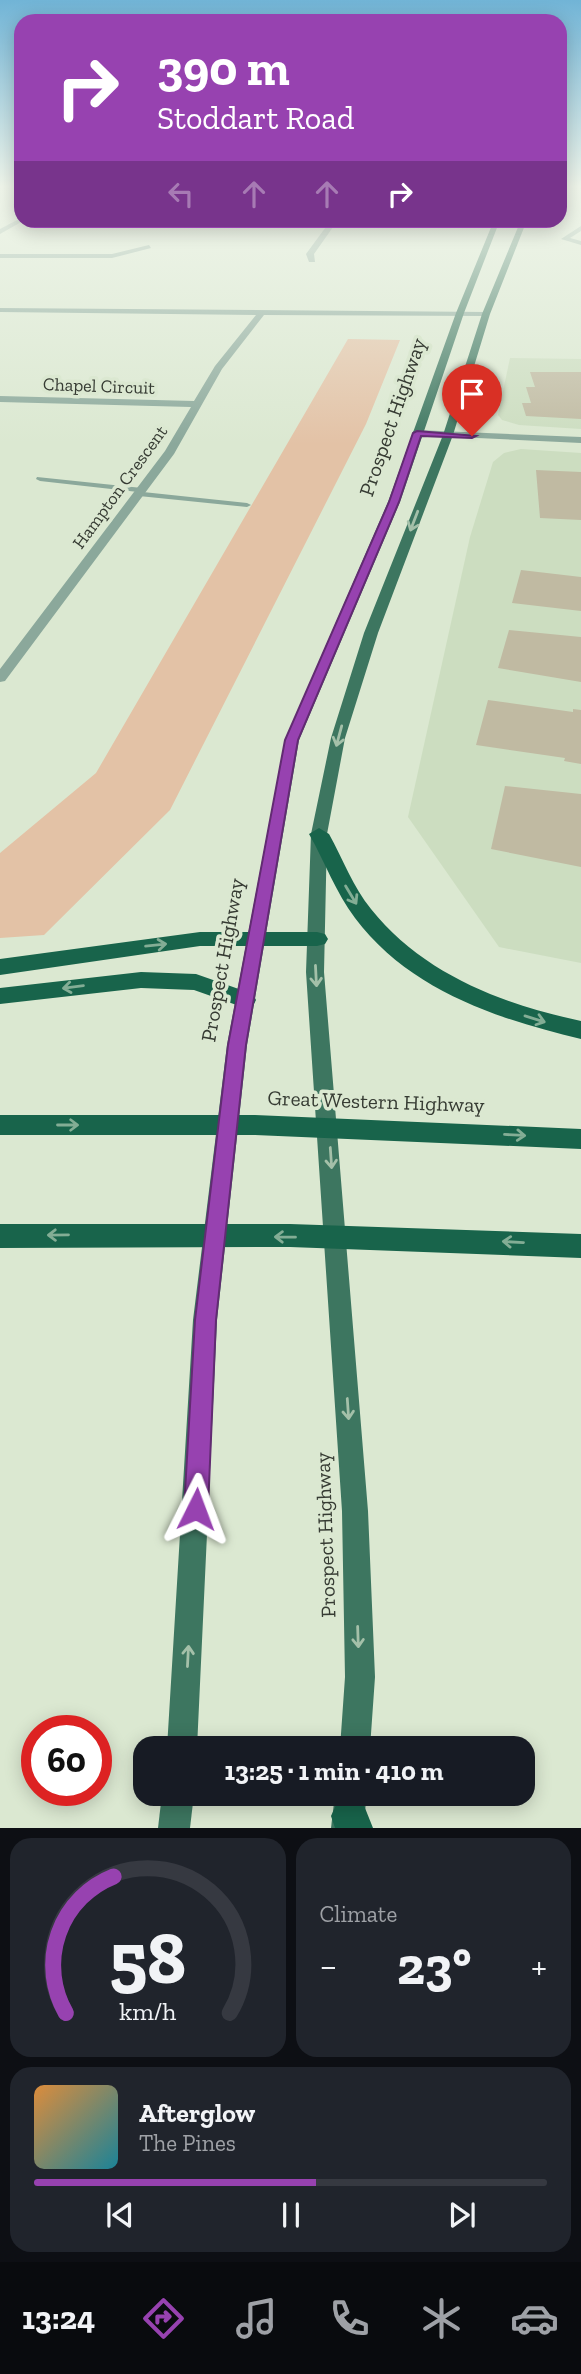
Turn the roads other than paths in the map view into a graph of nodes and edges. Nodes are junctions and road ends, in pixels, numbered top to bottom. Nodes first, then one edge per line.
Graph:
1 (476, 273) edge
2 (502, 273) edge
3 (0, 310) edge
4 (262, 312) junction
5 (460, 313) junction
6 (486, 314) junction
7 (0, 399) edge
8 (197, 404) junction
9 (417, 433) junction
10 (448, 435) junction
11 (581, 440) edge
12 (40, 479) dead end
13 (140, 492) junction
14 (247, 505) dead end
15 (0, 678) edge
16 (319, 834) junction
17 (256, 937) junction
18 (317, 940) junction
19 (0, 967) edge
20 (0, 996) edge
21 (245, 1000) junction
22 (581, 1030) edge
23 (0, 1125) edge
24 (581, 1139) edge
25 (0, 1236) edge
26 (581, 1246) edge
27 (183, 1736) edge
28 (355, 1736) edge
29 (177, 1806) edge
30 (174, 1828) edge

1 - 5 main road, Prospect Highway
2 - 6 main road, Prospect Highway
3 - 4 street
4 - 5 street
4 - 8 street, Hampton Crescent
5 - 6 street
5 - 9 main road, Prospect Highway
6 - 10 main road, Prospect Highway
7 - 8 street, Chapel Circuit
8 - 13 street, Hampton Crescent
9 - 10 street
9 - 17 main road, Prospect Highway
10 - 11 street
10 -> 16 main road, Prospect Highway
12 - 13 lane
13 - 14 lane
13 - 15 street, Hampton Crescent
16 - 18 main road, Prospect Highway
16 -> 22 highway
17 - 18 highway
19 -> 17 highway
17 - 21 main road, Prospect Highway
18 -> 28 main road, Prospect Highway
21 -> 20 highway
27 -> 21 main road, Prospect Highway
23 -> 24 highway, Great Western Highway
26 -> 25 highway
29 - 30 main road

